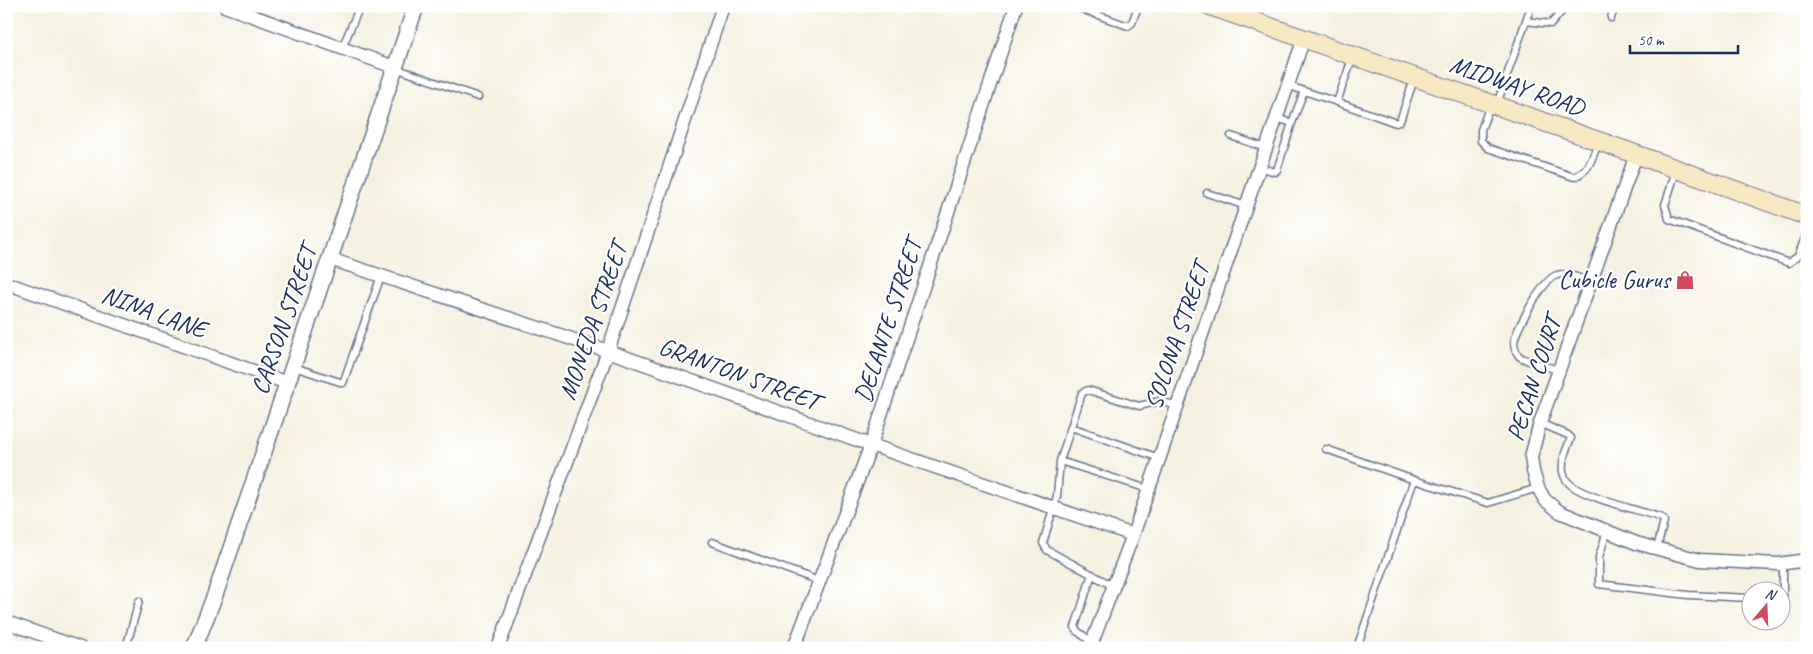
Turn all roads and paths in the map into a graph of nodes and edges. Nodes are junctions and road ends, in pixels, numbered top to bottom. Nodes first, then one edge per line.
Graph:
1 (225, 6) edge
2 (360, 6) edge
3 (416, 6) edge
4 (724, 6) edge
5 (1016, 6) edge
6 (1073, 6) edge
7 (1138, 6) edge
8 (1210, 6) edge
9 (1531, 6) edge
10 (1566, 6) edge
11 (1615, 6) edge
12 (1611, 18) dead end
13 (1526, 21) junction
14 (1304, 38) junction
15 (342, 48) junction
16 (1353, 56) junction
17 (394, 67) junction
18 (1415, 77) junction
19 (1288, 85) junction
20 (1304, 91) junction
21 (478, 96) dead end
22 (1337, 102) junction
23 (1494, 105) junction
24 (1276, 118) junction
25 (1292, 124) junction
26 (1231, 136) dead end
27 (1598, 141) junction
28 (1266, 148) junction
29 (1636, 155) junction
30 (1259, 167) junction
31 (1676, 170) junction
32 (1207, 193) dead end
33 (1246, 206) junction
34 (1807, 216) edge
35 (1807, 233) edge
36 (330, 259) junction
37 (381, 276) junction
38 (1590, 281) junction
39 (6, 283) edge
40 (608, 351) junction
41 (292, 367) junction
42 (1558, 370) junction
43 (287, 383) junction
44 (1177, 406) junction
45 (1540, 423) junction
46 (1071, 427) junction
47 (871, 445) junction
48 (1326, 449) dead end
49 (1159, 458) junction
50 (1060, 461) junction
51 (1414, 480) junction
52 (1538, 488) junction
53 (1148, 489) junction
54 (1053, 508) junction
55 (1607, 531) junction
56 (1133, 535) junction
57 (712, 542) dead end
58 (1658, 548) junction
59 (1807, 560) edge
60 (1783, 563) junction
61 (1092, 574) junction
62 (819, 581) junction
63 (1783, 582) edge
64 (1113, 586) junction
65 (1740, 598) edge
66 (139, 601) dead end
67 (6, 622) edge
68 (1091, 645) edge
69 (80, 648) edge
70 (126, 648) edge
71 (194, 648) edge
72 (498, 648) edge
73 (794, 648) edge
74 (1357, 648) edge

1 - 15 street
2 - 15 lane
3 - 17 street, CARSON STREET
4 - 40 street, MONEDA STREET
5 - 47 street, DELANTE STREET
6 - 7 lane
8 - 14 main road, MIDWAY ROAD
9 - 13 lane
10 - 13 lane
11 - 12 lane
13 - 23 lane
14 - 16 main road, MIDWAY ROAD
14 - 19 street, SOLONA STREET
15 - 17 street
16 - 18 main road, MIDWAY ROAD
16 - 22 lane
17 - 21 lane
17 - 36 street, CARSON STREET
18 - 22 lane
18 - 23 main road, MIDWAY ROAD
19 - 20 lane
19 - 24 street, SOLONA STREET
20 - 22 lane
20 - 25 lane
23 - 27 main road, MIDWAY ROAD
23 - 27 lane
24 - 25 lane
24 - 28 street, SOLONA STREET
25 - 30 lane
26 - 28 lane
27 - 29 main road, MIDWAY ROAD
28 - 30 street, SOLONA STREET
29 - 31 main road, MIDWAY ROAD
29 - 38 street, PECAN COURT
30 - 33 street, SOLONA STREET
31 - 34 main road, MIDWAY ROAD
31 - 35 lane
32 - 33 lane
33 - 44 street, SOLONA STREET
36 - 37 street, GRANTON STREET
36 - 41 street, CARSON STREET
37 - 40 street, GRANTON STREET
37 - 41 lane
38 - 42 street, PECAN COURT
38 - 42 lane
39 - 43 street, NINA LANE
40 - 47 street, GRANTON STREET
40 - 72 street, MONEDA STREET
41 - 43 street, CARSON STREET
42 - 45 street, PECAN COURT
43 - 71 street, CARSON STREET
44 - 46 lane
44 - 49 street, SOLONA STREET
45 - 52 street, PECAN COURT
45 - 58 lane
46 - 49 lane
46 - 50 lane
47 - 54 street, GRANTON STREET
47 - 62 street, DELANTE STREET
48 - 51 lane
49 - 53 street, SOLONA STREET
50 - 53 lane
50 - 54 lane
51 - 52 lane
51 - 74 lane
52 - 55 street, PECAN COURT
53 - 56 street, SOLONA STREET
54 - 56 street, GRANTON STREET
54 - 61 lane
55 - 58 street, PECAN COURT
55 - 65 lane
56 - 64 street, SOLONA STREET
57 - 62 lane
58 - 60 street, PECAN COURT
59 - 60 street, PECAN COURT
60 - 63 lane
61 - 64 lane
61 - 68 lane
62 - 73 street, DELANTE STREET
64 - 68 street, SOLONA STREET
66 - 70 lane
67 - 69 street

